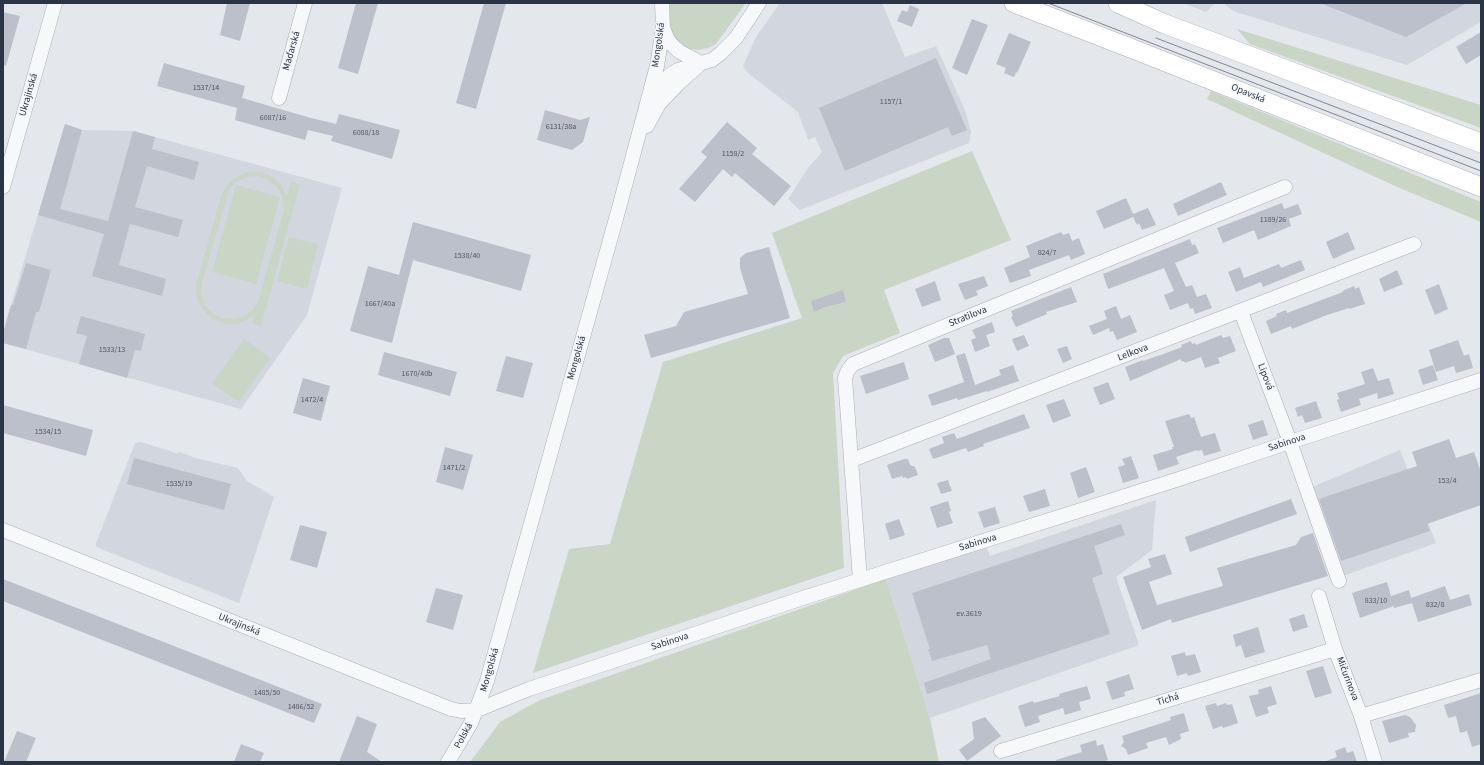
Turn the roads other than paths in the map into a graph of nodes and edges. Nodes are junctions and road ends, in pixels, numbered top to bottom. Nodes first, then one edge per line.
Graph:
1 (55, 3) edge
2 (305, 3) edge
3 (662, 3) edge
4 (758, 3) edge
5 (1014, 3) edge
6 (1118, 3) edge
7 (663, 28) junction
8 (701, 63) junction
9 (650, 93) junction
10 (279, 98) dead end
11 (1481, 144) edge
12 (635, 150) junction
13 (3, 187) edge
14 (1285, 187) dead end
15 (1481, 187) edge
16 (1414, 244) dead end
17 (1241, 312) junction
18 (1481, 380) edge
19 (1290, 442) junction
20 (852, 460) junction
21 (3, 530) edge
22 (860, 580) junction
23 (1338, 581) dead end
24 (1320, 596) dead end
25 (1335, 649) junction
26 (1481, 680) edge
27 (477, 710) junction
28 (1361, 716) junction
29 (1001, 751) dead end
30 (448, 762) edge
31 (1375, 762) edge

1 - 13 street, Ukrajinská
2 - 10 street, Maďarská
3 - 7 street, Mongolská
4 - 8 street
5 - 15 main road, Opavská
6 - 11 main road
7 - 8 street
7 - 9 street, Mongolská
8 - 9 street
8 - 12 street
9 - 12 street, Mongolská
12 - 27 street, Mongolská
14 - 20 street, Stratilova
16 - 17 street, Lelkova
17 - 19 street, Lipová
17 - 20 street, Lelkova
18 - 19 street, Sabinova
19 - 22 street, Sabinova
19 - 23 street
20 - 22 street, Stratilova
21 - 27 street, Ukrajinská
22 - 27 street, Sabinova
24 - 25 street, Mičurinova
25 - 28 street, Mičurinova
25 - 29 street, Tichá
26 - 28 street
27 - 30 street, Polská
28 - 31 street, Mičurinova

